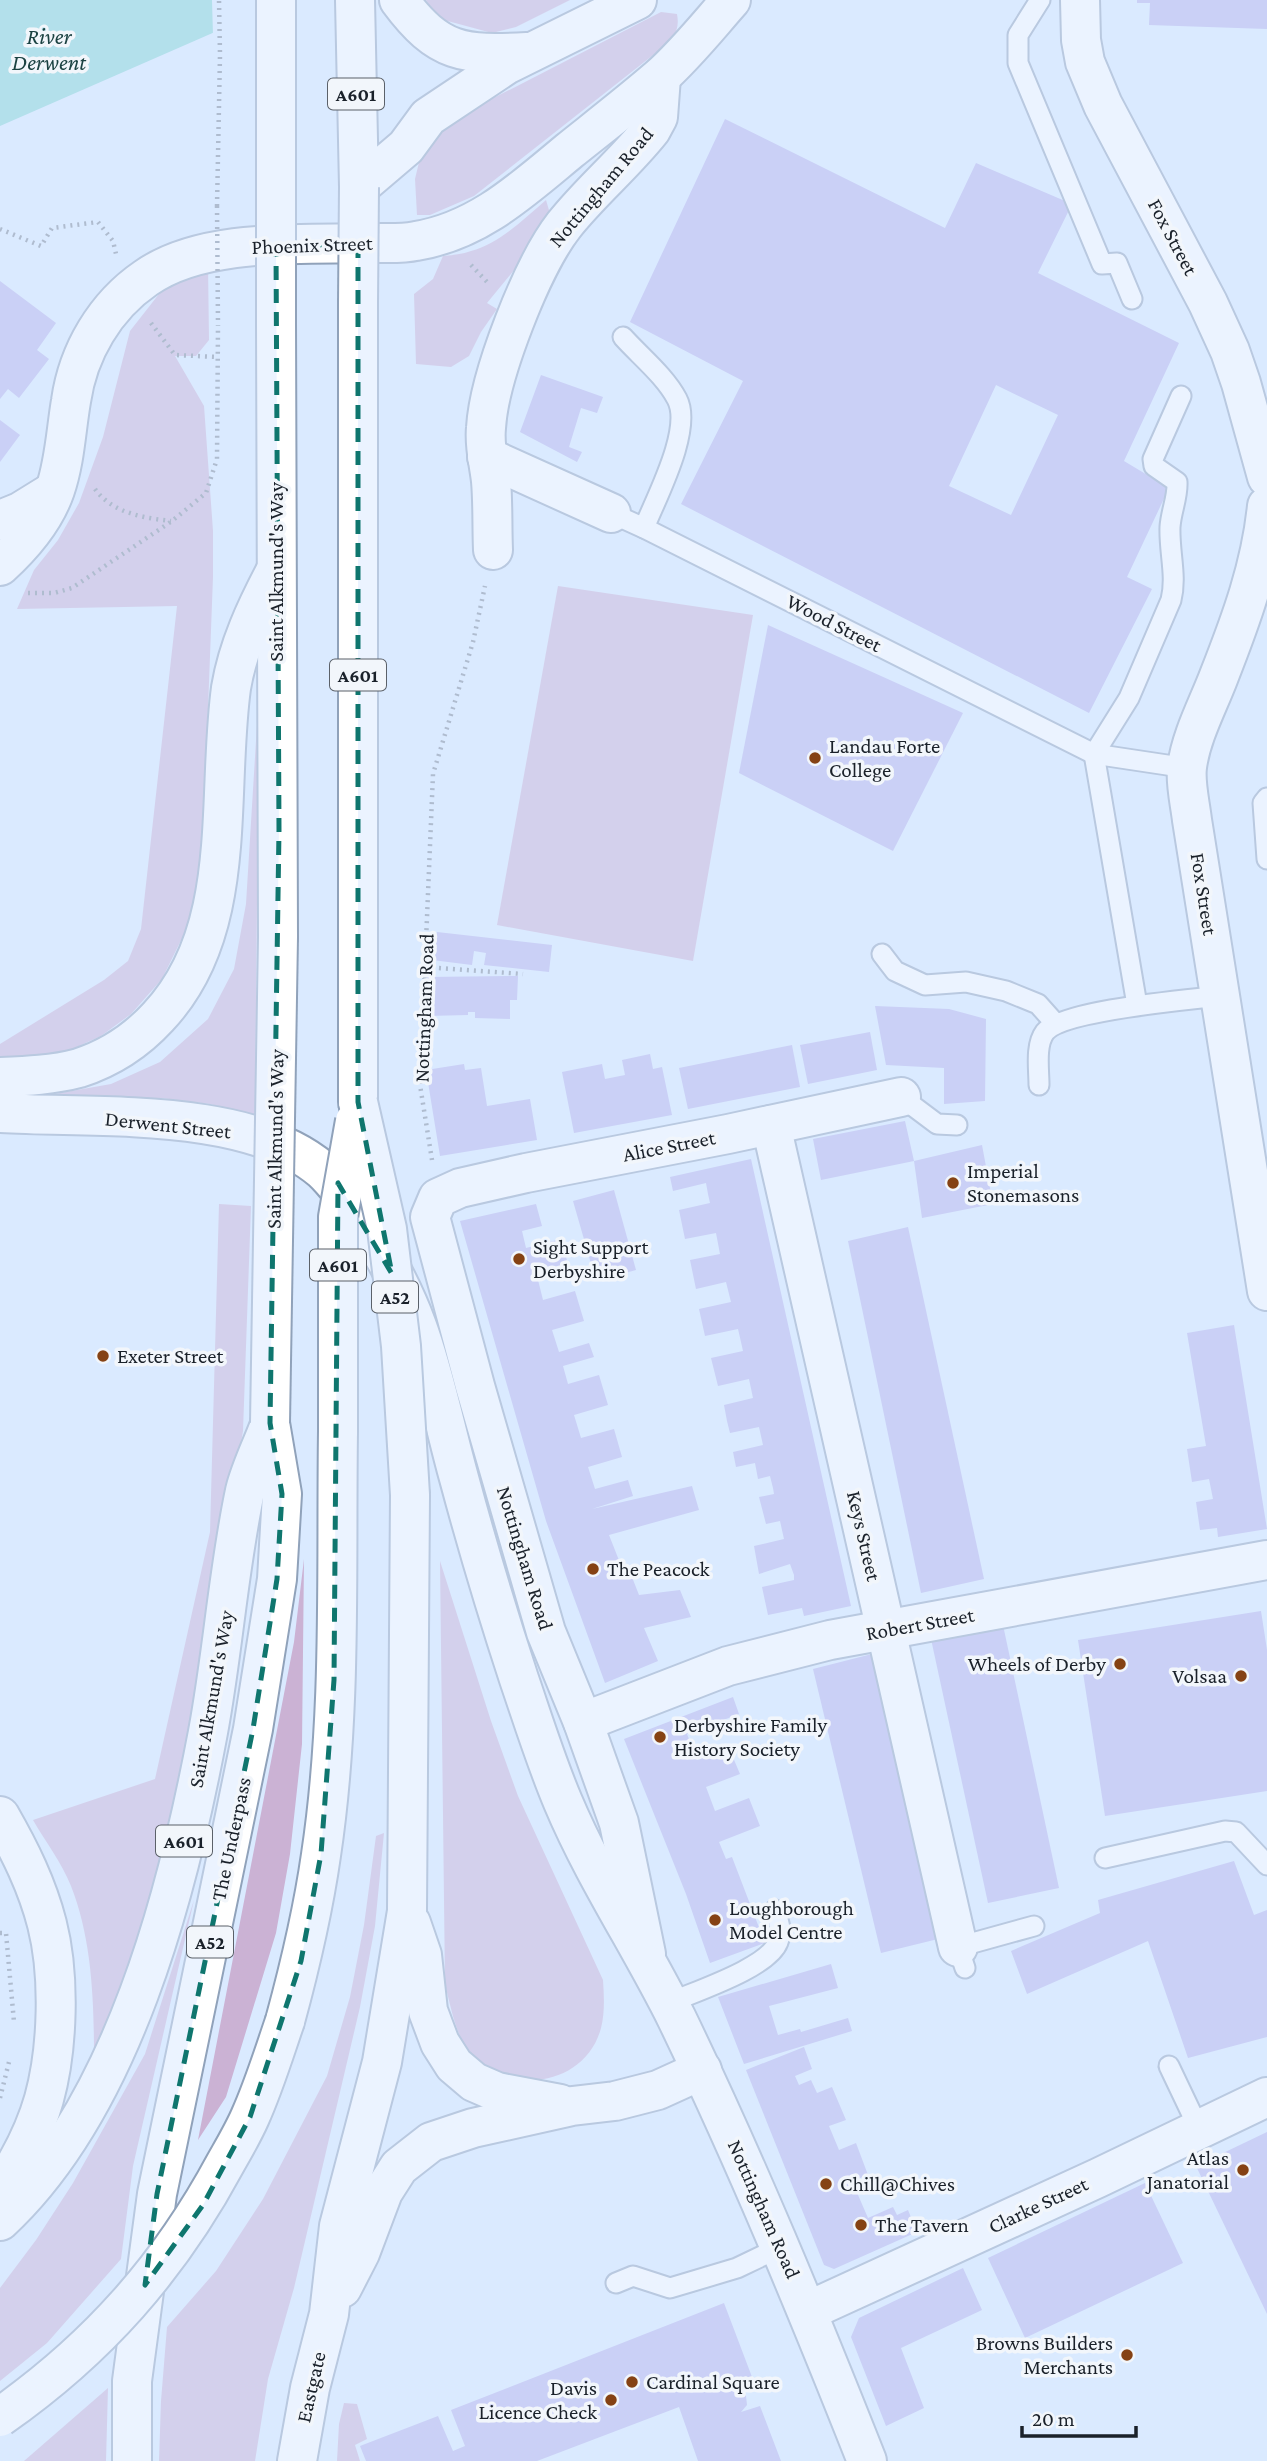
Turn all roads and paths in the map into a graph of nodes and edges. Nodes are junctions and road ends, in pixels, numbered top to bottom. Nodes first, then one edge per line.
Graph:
1 (219, 0) edge
2 (355, 0) edge
3 (399, 0) edge
4 (637, 0) edge
5 (731, 0) edge
6 (1040, 0) edge
7 (1080, 0) edge
8 (276, 17) edge
9 (529, 52) junction
10 (660, 77) junction
11 (359, 187) junction
12 (0, 229) edge
13 (444, 236) junction
14 (128, 292) junction
15 (1132, 299) dead end
16 (524, 300) junction
17 (623, 337) dead end
18 (218, 357) junction
19 (1181, 396) dead end
20 (64, 447) junction
21 (487, 457) junction
22 (1267, 477) edge
23 (55, 489) junction
24 (1267, 506) edge
25 (0, 520) edge
26 (172, 521) junction
27 (627, 521) junction
28 (493, 551) joint
29 (276, 570) junction
30 (10, 579) edge
31 (1094, 754) junction
32 (1187, 768) junction
33 (1267, 798) edge
34 (1267, 859) edge
35 (883, 954) dead end
36 (425, 967) junction
37 (523, 974) dead end
38 (1220, 996) junction
39 (1137, 1005) junction
40 (1055, 1023) junction
41 (0, 1077) edge
42 (1039, 1085) dead end
43 (901, 1097) joint
44 (358, 1101) junction
45 (0, 1113) edge
46 (771, 1125) junction
47 (957, 1125) dead end
48 (438, 1198) junction
49 (1267, 1291) edge
50 (270, 1423) junction
51 (458, 1478) joint
52 (1267, 1560) edge
53 (885, 1630) junction
54 (583, 1722) junction
55 (0, 1816) edge
56 (1105, 1858) dead end
57 (1267, 1865) edge
58 (775, 1910) dead end
59 (407, 1911) junction
60 (1034, 1926) dead end
61 (0, 1933) edge
62 (962, 1957) joint
63 (648, 1963) junction
64 (669, 2003) junction
65 (14, 2024) dead end
66 (12, 2049) dead end
67 (1169, 2066) dead end
68 (702, 2070) junction
69 (1267, 2097) edge
70 (0, 2098) edge
71 (572, 2106) junction
72 (1199, 2129) junction
73 (0, 2190) edge
74 (0, 2221) edge
75 (781, 2247) junction
76 (616, 2283) dead end
77 (808, 2311) junction
78 (329, 2314) junction
79 (0, 2417) edge
80 (132, 2461) edge
81 (297, 2461) edge
82 (867, 2461) edge

1 - 18 path, bridge
2 - 11 main road, A601
3 - 9 main road
4 - 9 main road
5 - 10 main road, Phoenix Street
6 - 15 lane
7 - 22 main road, Fox Street
8 - 29 main road, Saint Alkmund's Way / A601, bridge
9 - 11 main road
10 - 13 main road, Phoenix Street
10 - 16 main road, Nottingham Road
11 - 44 main road, A601, bridge
12 - 14 path
13 - 14 main road, Phoenix Street
13 - 16 path
14 - 18 path
14 - 20 main road, Phoenix Street
16 - 21 main road, Nottingham Road
17 - 27 lane
18 - 26 path
19 - 31 lane
20 - 23 main road, Phoenix Street
20 - 26 path
21 - 27 main road, Wood Street
21 - 28 main road, Nottingham Road
23 - 25 main road
23 - 30 main road, Phoenix Street
24 - 32 main road, Fox Street
26 - 30 path
27 - 31 lane, Wood Street
28 - 36 path, Nottingham Road
29 - 41 main road
29 - 50 main road, Saint Alkmund's Way / A601, bridge
31 - 32 lane, Wood Street
31 - 39 lane
32 - 38 main road, Fox Street
33 - 34 lane
35 - 40 lane
36 - 37 path
36 - 48 path, Nottingham Road
38 - 39 lane
38 - 49 main road, Fox Street
39 - 40 lane
40 - 42 lane
43 - 46 main road, Alice Street
43 - 47 lane
44 - 59 main road, A52, bridge
44 - 79 main road, A601, bridge
45 - 51 main road, Derwent Street
46 - 48 main road, Alice Street
46 - 53 main road, Keys Street
48 - 54 main road, Nottingham Road
50 - 74 main road, Saint Alkmund's Way / A601
50 - 80 main road, The Underpass / A52
51 - 63 main road, Nottingham Road
52 - 53 main road, Robert Street
53 - 54 main road, Robert Street
53 - 62 main road, Keys Street
54 - 63 main road, Nottingham Road
55 - 73 main road
56 - 57 lane
58 - 64 lane
59 - 71 main road
59 - 78 main road, A52
60 - 62 lane
61 - 65 path
63 - 64 main road, Nottingham Road
64 - 68 main road, Nottingham Road
66 - 70 path
67 - 72 lane
68 - 71 main road
68 - 75 main road, Nottingham Road
69 - 72 main road, Clarke Street
71 - 78 main road
72 - 77 main road, Clarke Street
75 - 76 lane
75 - 77 main road, Nottingham Road
77 - 82 main road, Nottingham Road
78 - 81 main road, Eastgate / A52

